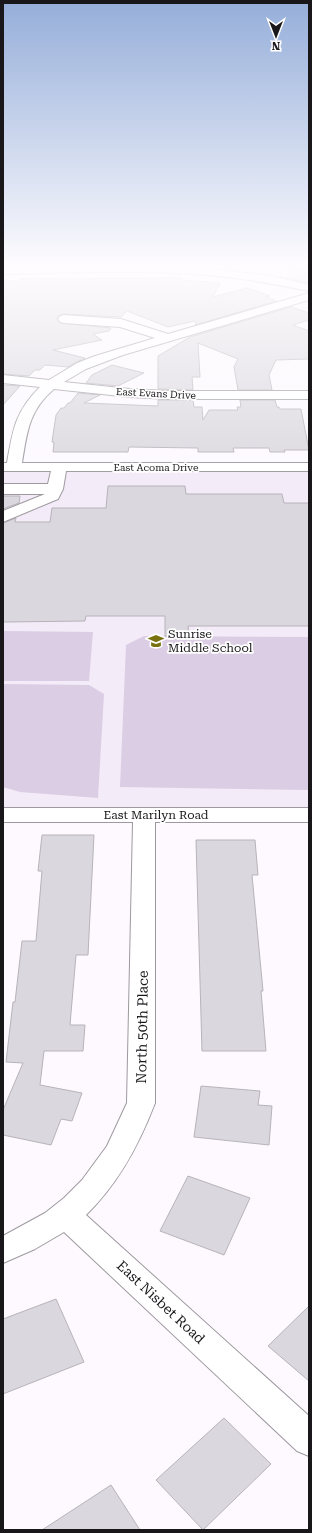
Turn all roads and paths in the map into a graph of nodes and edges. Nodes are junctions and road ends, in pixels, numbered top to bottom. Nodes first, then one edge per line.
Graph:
1 (163, 340) edge
2 (3, 379) edge
3 (54, 384) junction
4 (309, 395) edge
5 (9, 467) edge
6 (59, 467) junction
7 (309, 467) edge
8 (3, 489) edge
9 (55, 489) junction
10 (3, 517) edge
11 (3, 815) edge
12 (144, 815) junction
13 (309, 815) edge
14 (64, 1214) junction
15 (3, 1250) edge
16 (309, 1439) edge

1 - 3 street
2 - 3 street, East Evans Drive
3 - 4 street, East Evans Drive
3 - 5 street
5 - 6 street, East Acoma Drive
6 - 7 street, East Acoma Drive
6 - 9 street
8 - 9 street
9 - 10 street
11 - 12 street, East Marilyn Road
12 - 13 street, East Marilyn Road
12 - 14 street, North 50th Place
14 - 15 street
14 - 16 street, East Nisbet Road

